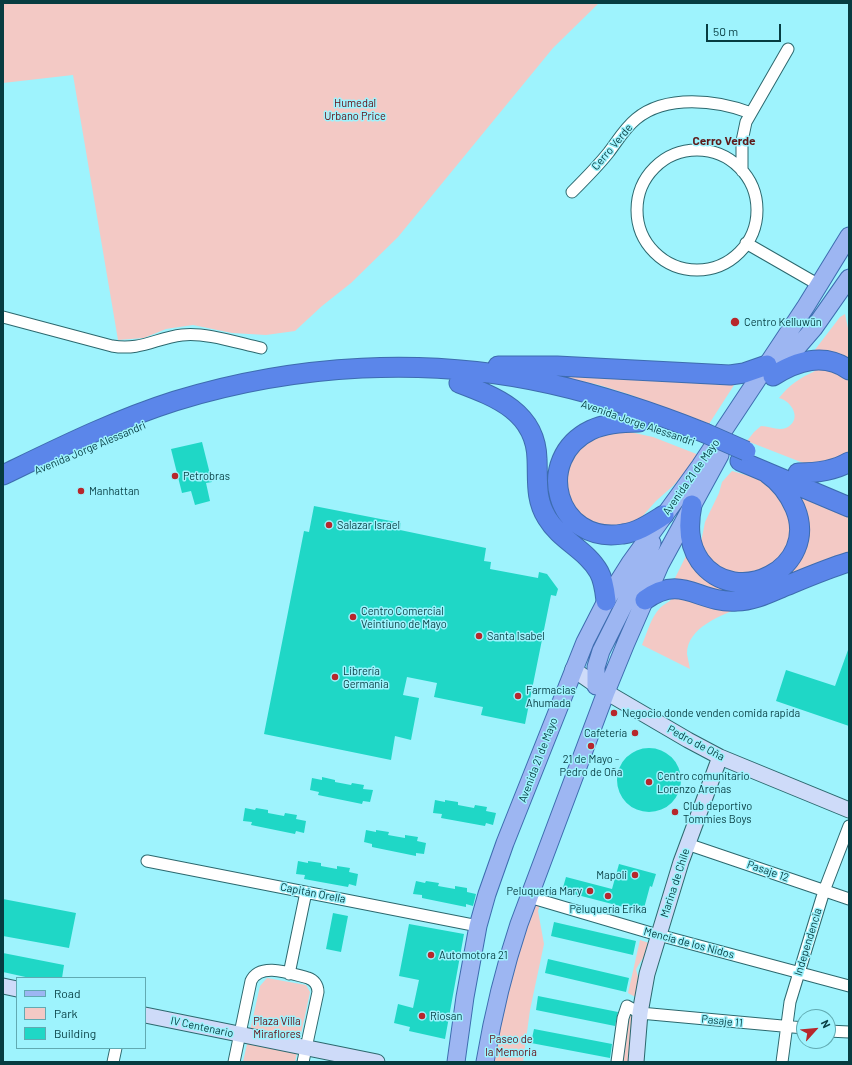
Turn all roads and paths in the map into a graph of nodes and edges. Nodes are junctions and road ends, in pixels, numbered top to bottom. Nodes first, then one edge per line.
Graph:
1 (788, 48) dead end
2 (751, 112) junction
3 (742, 171) junction
4 (572, 192) dead end
5 (849, 236) edge
6 (746, 244) junction
7 (849, 278) edge
8 (819, 285) junction
9 (3, 317) edge
10 (261, 348) dead end
11 (770, 370) junction
12 (849, 370) edge
13 (456, 376) junction
14 (639, 422) junction
15 (702, 439) junction
16 (743, 456) junction
17 (849, 462) edge
18 (767, 473) junction
19 (798, 473) junction
20 (3, 475) edge
21 (3, 487) edge
22 (849, 494) edge
23 (692, 506) junction
24 (849, 507) edge
25 (661, 521) junction
26 (849, 562) edge
27 (645, 600) junction
28 (606, 602) junction
29 (573, 669) junction
30 (601, 689) junction
31 (720, 757) junction
32 (849, 810) edge
33 (849, 826) edge
34 (688, 844) junction
35 (147, 861) dead end
36 (824, 891) junction
37 (306, 892) junction
38 (529, 897) junction
39 (849, 899) edge
40 (478, 926) junction
41 (659, 934) junction
42 (798, 973) junction
43 (289, 974) junction
44 (3, 986) edge
45 (849, 986) edge
46 (16, 988) edge
47 (640, 1012) junction
48 (146, 1015) edge
49 (786, 1027) junction
50 (796, 1028) edge
51 (836, 1031) edge
52 (849, 1032) edge
53 (239, 1035) junction
54 (116, 1049) edge
55 (305, 1055) edge
56 (113, 1062) edge
57 (234, 1062) edge
58 (377, 1062) edge
59 (456, 1062) edge
60 (485, 1062) edge
61 (617, 1062) edge
62 (636, 1062) edge
63 (782, 1062) edge

1 - 2 street
2 - 3 street
2 - 4 street, Cerro Verde
3 - 6 street
3 - 6 street
5 - 8 main road
6 - 8 street
7 - 11 main road
8 - 11 main road
9 - 10 street
11 - 12 highway
11 - 13 highway
11 - 23 main road, Avenida 21 de Mayo
11 - 25 main road, Avenida 21 de Mayo
13 - 14 highway, Avenida Jorge Alessandri
13 - 15 highway, Avenida Jorge Alessandri
13 - 20 highway, Avenida Jorge Alessandri
13 - 21 highway, Avenida Jorge Alessandri
13 - 28 highway
14 - 15 highway, Avenida Jorge Alessandri
14 - 25 highway
15 - 16 highway, Avenida Jorge Alessandri
16 - 18 highway, Avenida Jorge Alessandri
16 - 19 highway, Avenida Jorge Alessandri
17 - 19 highway
18 - 23 highway
18 - 24 highway, Avenida Jorge Alessandri
19 - 22 highway, Avenida Jorge Alessandri
23 - 27 main road, Avenida 21 de Mayo
25 - 28 main road, Avenida 21 de Mayo
25 - 30 main road
26 - 27 highway
27 - 30 main road, Avenida 21 de Mayo
28 - 29 main road, Avenida 21 de Mayo
29 - 30 street, Pedro de Oña
29 - 40 main road, Avenida 21 de Mayo
30 - 31 street, Pedro de Oña
30 - 38 main road, Avenida 21 de Mayo
31 - 32 street, Pedro de Oña
31 - 34 street, Marina de Chile
33 - 36 street, Independencia
34 - 36 street, Pasaje 12
34 - 41 street, Marina de Chile
35 - 37 street, Capitán Orella
36 - 39 street, Pasaje 12
36 - 42 street, Independencia
37 - 40 street, Capitán Orella
37 - 43 street
38 - 41 street, Mencía de los Nidos
38 - 60 main road, Avenida 21 de Mayo
40 - 59 main road, Avenida 21 de Mayo
41 - 42 street, Mencía de los Nidos
41 - 47 street, Marina de Chile
42 - 45 street, Mencía de los Nidos
42 - 49 street, Independencia
43 - 53 street
43 - 55 street
44 - 46 street
47 - 49 street, Pasaje 11
47 - 61 street
47 - 62 street, Marina de Chile
48 - 53 street, IV Centenario
49 - 50 street, Pasaje 11
49 - 63 street, Independencia
51 - 52 street
53 - 55 street, IV Centenario
53 - 57 street
54 - 56 street
55 - 58 street, IV Centenario

